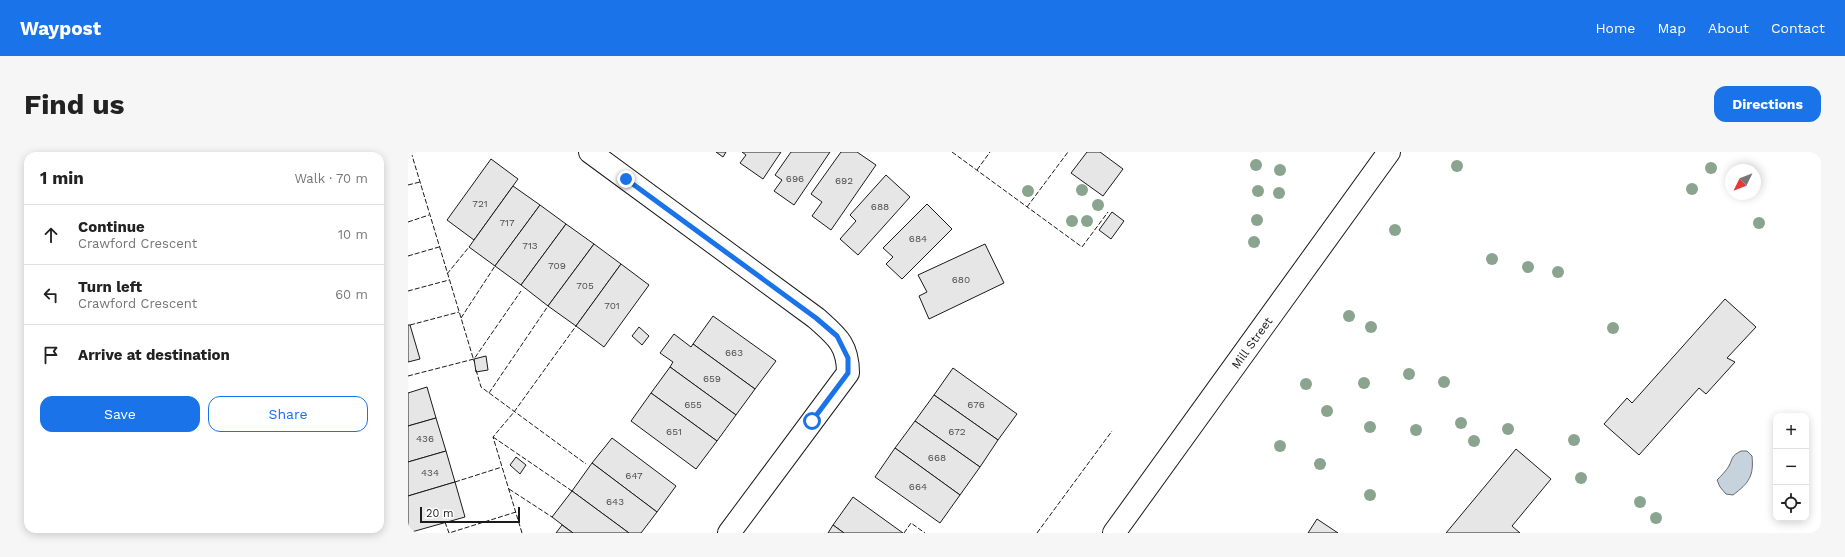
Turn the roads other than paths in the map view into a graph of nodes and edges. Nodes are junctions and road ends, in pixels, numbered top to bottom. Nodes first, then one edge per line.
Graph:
1 (590, 152) edge
2 (1389, 152) edge
3 (729, 533) edge
4 (1114, 533) edge

1 - 3 street
2 - 4 street, Mill Street

